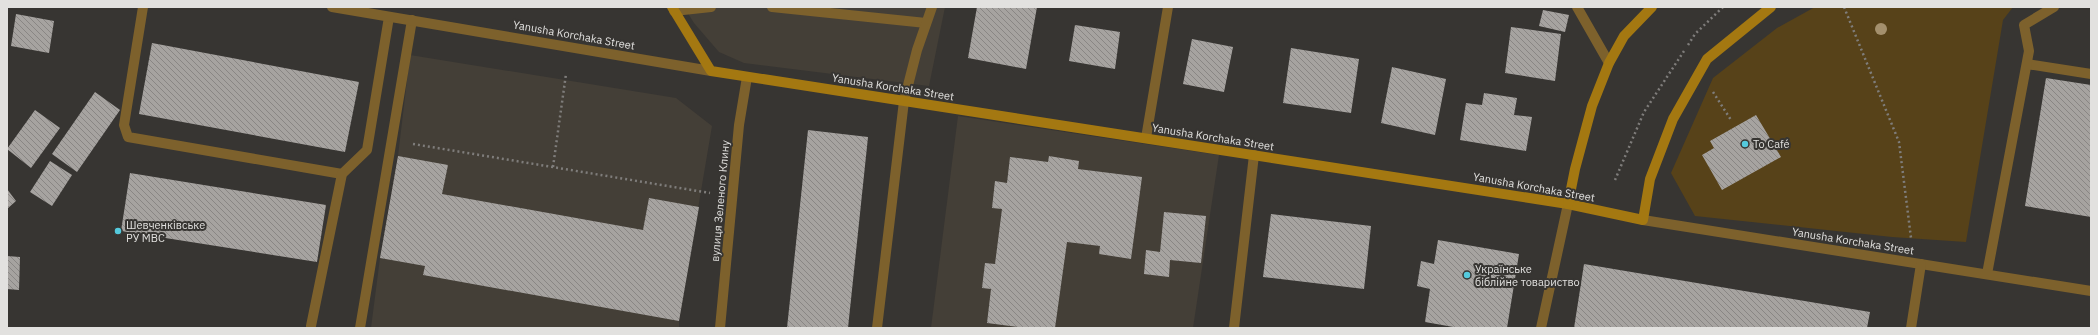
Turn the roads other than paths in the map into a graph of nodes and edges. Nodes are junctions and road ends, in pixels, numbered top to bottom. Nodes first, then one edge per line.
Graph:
1 (143, 7) edge
2 (332, 7) edge
3 (711, 7) edge
4 (772, 7) edge
5 (932, 7) edge
6 (1168, 7) edge
7 (1577, 7) edge
8 (1652, 7) edge
9 (1771, 7) edge
10 (2054, 7) edge
11 (673, 9) edge
12 (389, 17) junction
13 (412, 20) junction
14 (926, 23) junction
15 (1609, 63) junction
16 (2027, 64) junction
17 (711, 71) junction
18 (2091, 74) edge
19 (747, 77) junction
20 (904, 101) junction
21 (1146, 138) junction
22 (1254, 155) junction
23 (342, 174) junction
24 (1568, 204) junction
25 (1643, 220) junction
26 (1921, 264) junction
27 (1987, 274) junction
28 (2091, 290) edge
29 (311, 326) dead end
30 (360, 328) edge
31 (720, 328) edge
32 (877, 328) edge
33 (1234, 328) edge
34 (1541, 328) edge
35 (1911, 328) edge

1 - 23 street
2 - 12 street, Yanusha Korchaka Street
3 - 11 street
4 - 14 street
5 - 14 street
6 - 21 street
7 - 15 street
8 - 15 street
9 - 25 street
10 - 16 street
11 - 17 street
12 - 13 street, Yanusha Korchaka Street
12 - 23 street
13 - 17 street, Yanusha Korchaka Street
13 - 30 street
14 - 20 street
15 - 24 street
16 - 18 street
16 - 27 street
17 - 19 street, Yanusha Korchaka Street
19 - 20 street, Yanusha Korchaka Street
19 - 31 street, вулиця Зеленого Клину
20 - 21 street, Yanusha Korchaka Street
20 - 32 street
21 - 22 street, Yanusha Korchaka Street
22 - 24 street, Yanusha Korchaka Street
22 - 33 street
23 - 29 street
24 - 25 street, Yanusha Korchaka Street
24 - 34 street
25 - 26 street, Yanusha Korchaka Street
26 - 27 street, Yanusha Korchaka Street
26 - 35 street
27 - 28 street, Yanusha Korchaka Street

